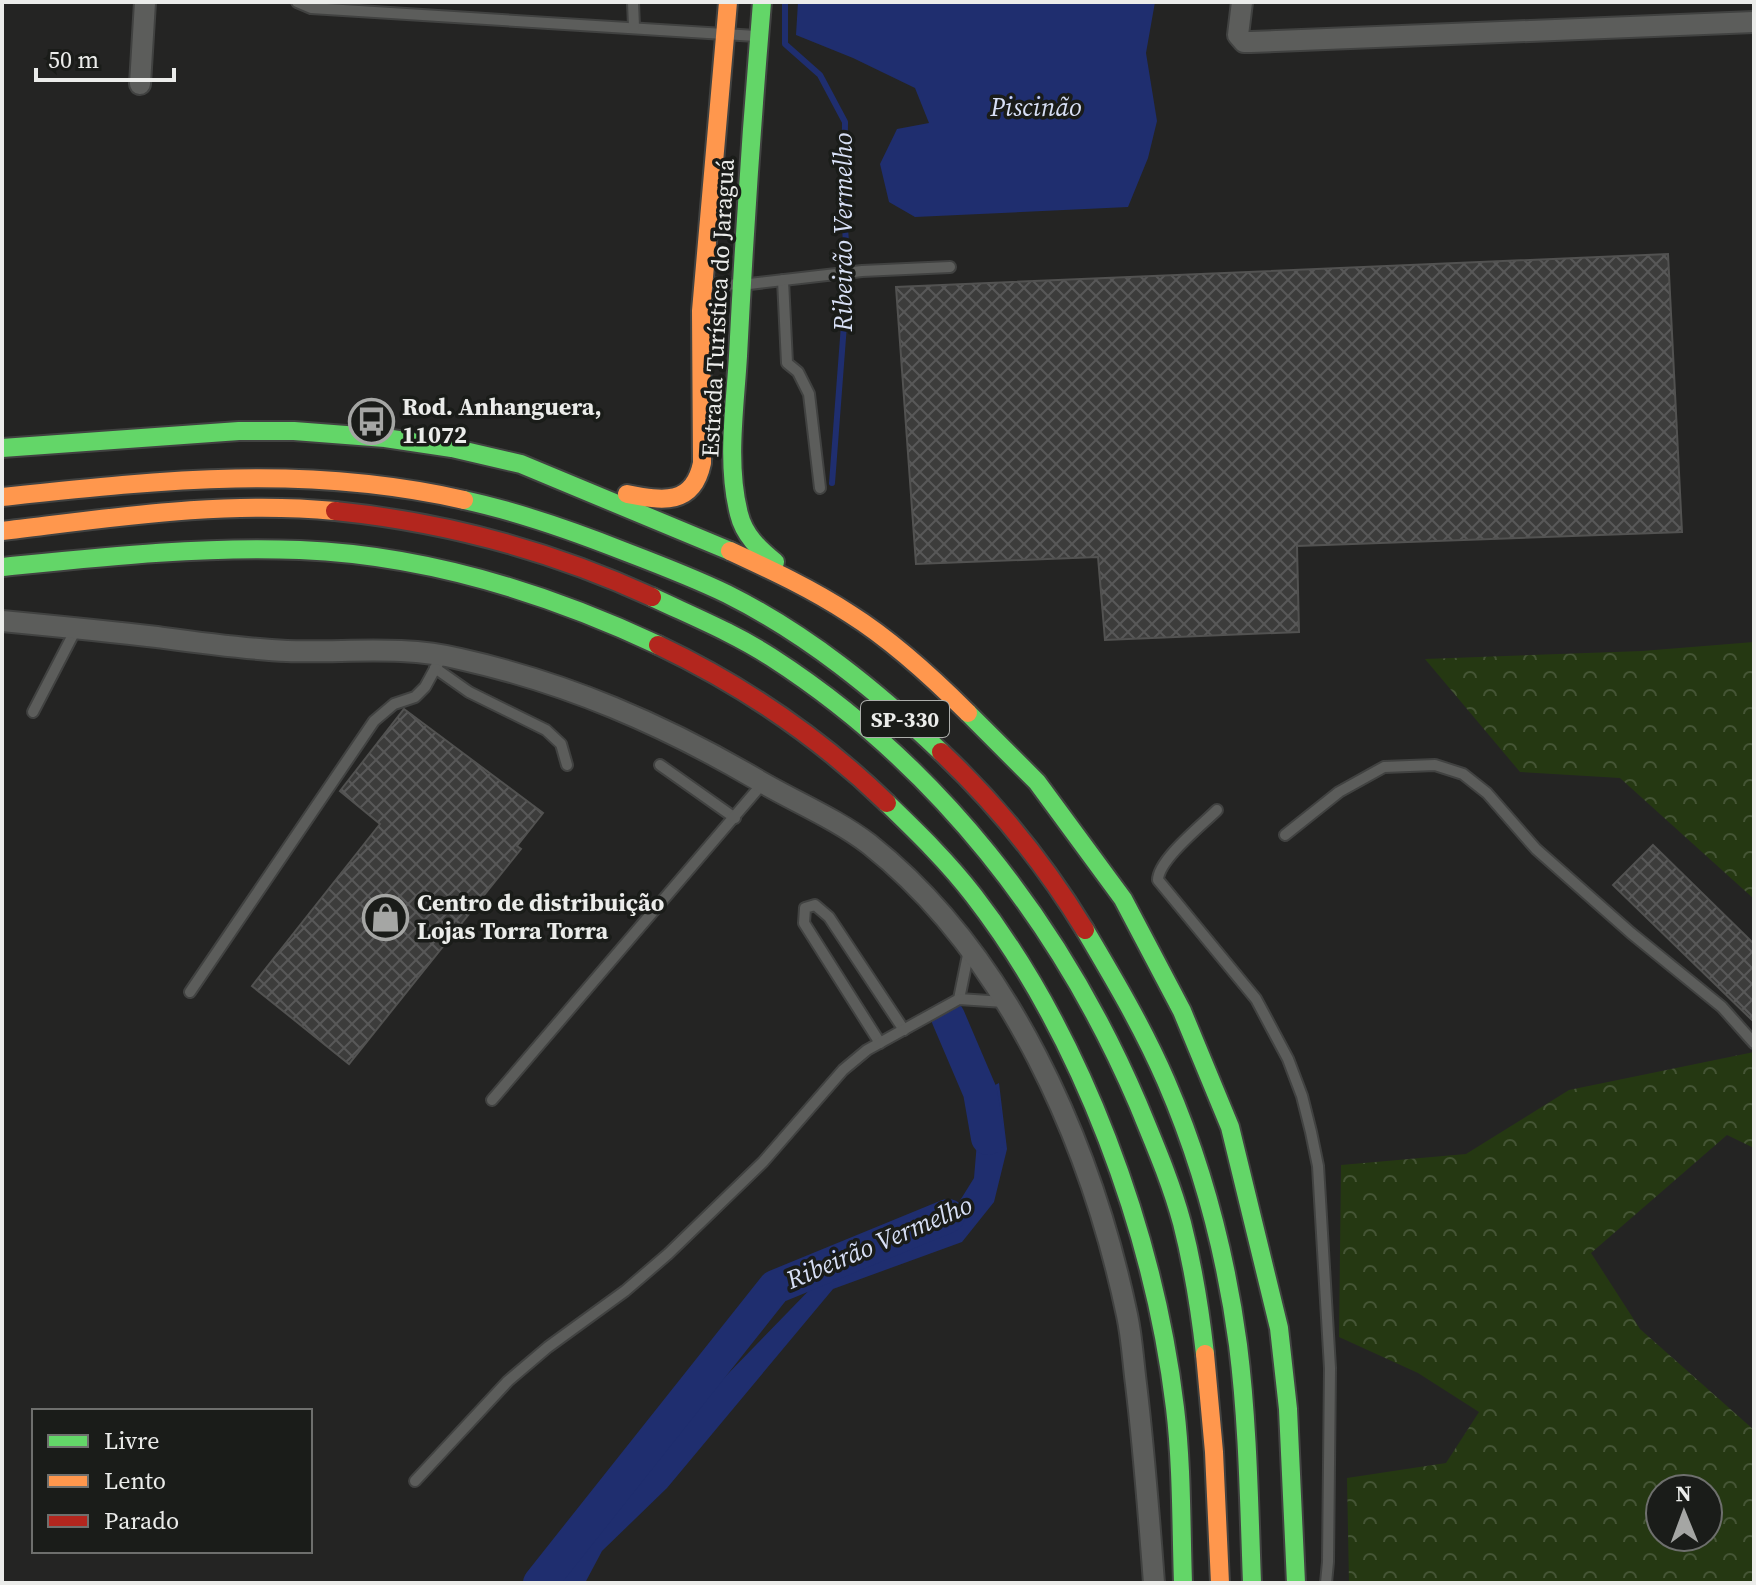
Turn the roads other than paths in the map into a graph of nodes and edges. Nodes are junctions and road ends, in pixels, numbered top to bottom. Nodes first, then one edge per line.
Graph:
1 (145, 2) edge
2 (297, 2) edge
3 (633, 2) edge
4 (728, 2) edge
5 (762, 2) edge
6 (1242, 2) edge
7 (1754, 22) edge
8 (634, 27) junction
9 (725, 34) junction
10 (759, 36) junction
11 (140, 84) dead end
12 (950, 267) dead end
13 (783, 280) junction
14 (702, 283) junction
15 (741, 285) junction
16 (2, 448) edge
17 (577, 484) junction
18 (820, 488) dead end
19 (2, 497) edge
20 (2, 531) edge
21 (2, 567) edge
22 (807, 588) junction
23 (2, 621) edge
24 (77, 628) junction
25 (439, 662) junction
26 (33, 712) dead end
27 (567, 765) dead end
28 (660, 765) dead end
29 (763, 783) junction
30 (1217, 810) dead end
31 (735, 818) junction
32 (1285, 835) dead end
33 (970, 948) junction
34 (190, 992) dead end
35 (959, 999) junction
36 (1004, 1002) junction
37 (904, 1030) junction
38 (880, 1043) junction
39 (1754, 1043) edge
40 (492, 1100) dead end
41 (415, 1481) dead end
42 (1154, 1583) edge
43 (1183, 1583) edge
44 (1220, 1583) edge
45 (1252, 1583) edge
46 (1296, 1583) edge
47 (1326, 1583) edge

1 - 11 street
2 - 8 lane
3 - 8 lane
4 - 9 main road, Estrada Turística do Jaraguá
5 - 10 main road, Estrada Turística do Jaraguá
6 - 7 street
8 - 9 lane
9 - 10 lane
9 - 14 main road, Estrada Turística do Jaraguá
10 - 15 main road, Estrada Turística do Jaraguá
12 - 13 lane
13 - 15 lane
13 - 18 lane
14 - 15 lane
14 - 17 main road, Estrada Turística do Jaraguá
15 - 22 main road, Estrada Turística do Jaraguá
16 - 17 main road
17 - 22 main road
19 - 45 main road, SP-330
20 - 44 main road, SP-330
21 - 43 main road
22 - 46 main road
23 - 24 street
24 - 25 street
24 - 26 lane
25 - 27 lane
25 - 29 street
25 - 34 lane
28 - 31 lane
29 - 31 lane
29 - 33 street
30 - 47 lane
31 - 40 lane
32 - 39 lane
33 - 35 lane
33 - 36 street
35 - 36 lane
35 - 37 lane
36 - 42 street
37 - 38 lane
37 - 38 lane
38 - 41 lane

